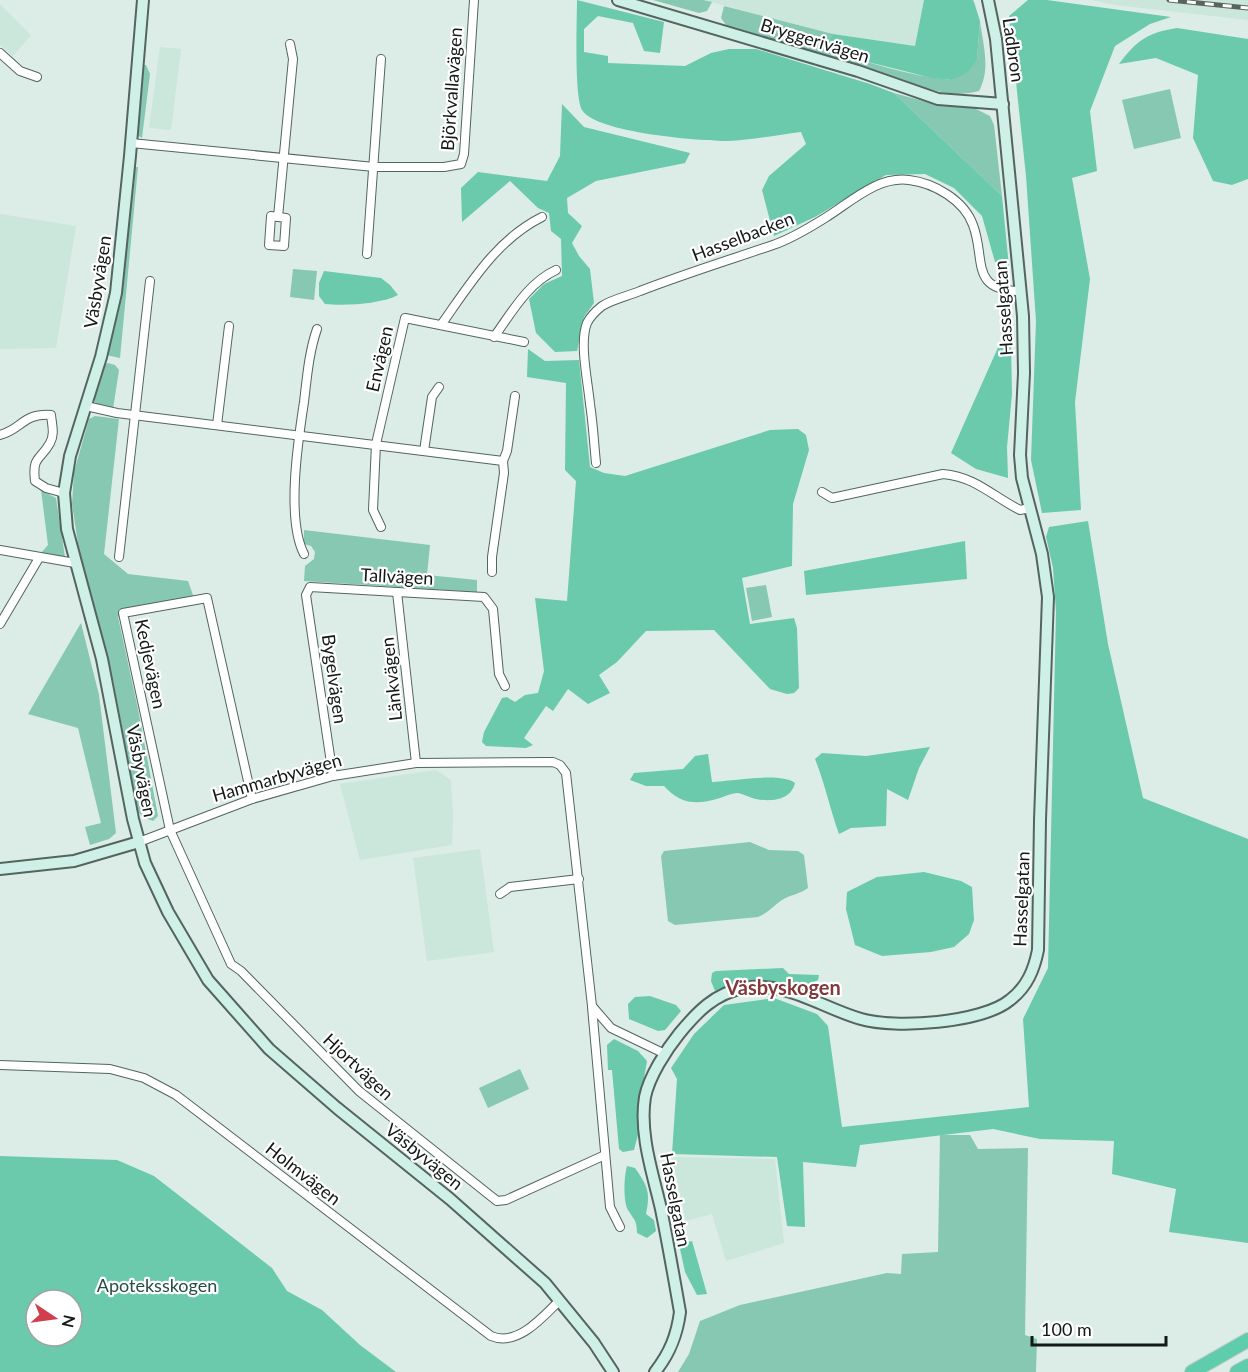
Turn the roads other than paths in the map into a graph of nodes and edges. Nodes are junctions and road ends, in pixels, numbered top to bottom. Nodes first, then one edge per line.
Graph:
1 (143, 0) edge
2 (474, 0) edge
3 (618, 0) edge
4 (988, 0) edge
5 (290, 44) dead end
6 (0, 53) edge
7 (381, 59) dead end
8 (37, 77) dead end
9 (1003, 104) junction
10 (131, 143) junction
11 (283, 158) junction
12 (374, 167) junction
13 (278, 217) dead end
14 (542, 218) dead end
15 (367, 254) dead end
16 (556, 270) dead end
17 (150, 281) dead end
18 (1021, 291) junction
19 (441, 325) junction
20 (229, 326) dead end
21 (317, 328) dead end
22 (494, 337) junction
23 (524, 342) dead end
24 (439, 387) dead end
25 (515, 396) dead end
26 (86, 406) junction
27 (134, 415) junction
28 (217, 425) junction
29 (0, 435) edge
30 (299, 435) junction
31 (376, 444) junction
32 (424, 451) junction
33 (503, 461) junction
34 (596, 462) dead end
35 (822, 492) dead end
36 (64, 493) junction
37 (1030, 508) junction
38 (381, 527) dead end
39 (0, 550) edge
40 (304, 554) dead end
41 (119, 557) dead end
42 (39, 558) junction
43 (75, 563) junction
44 (492, 572) dead end
45 (310, 587) joint
46 (397, 592) junction
47 (0, 624) edge
48 (505, 686) dead end
49 (416, 763) junction
50 (333, 776) junction
51 (252, 799) junction
52 (170, 830) junction
53 (139, 842) junction
54 (0, 869) edge
55 (579, 879) junction
56 (500, 894) dead end
57 (592, 1006) junction
58 (663, 1053) junction
59 (0, 1065) edge
60 (605, 1155) junction
61 (620, 1227) dead end
62 (559, 1301) junction
63 (1248, 1340) edge
64 (1248, 1366) edge
65 (613, 1372) edge
66 (655, 1372) edge
67 (1192, 1372) edge
68 (1237, 1372) edge

1 - 10 street, Väsbyvägen
2 - 12 street, Björkvallavägen
3 - 9 street, Bryggerivägen
4 - 9 street, Ladbron
5 - 11 street
6 - 8 street
7 - 12 street
9 - 18 street, Hasselgatan
10 - 11 street, Björkvallavägen
10 - 26 street, Väsbyvägen
11 - 12 street, Björkvallavägen
11 - 13 street
12 - 15 street
14 - 19 street
16 - 22 street
17 - 27 street
18 - 34 street, Hasselbacken
18 - 37 street, Hasselgatan
19 - 22 street, Envägen
19 - 31 street, Envägen
20 - 28 street
21 - 30 street
22 - 23 street, Envägen
24 - 32 street
25 - 33 street
26 - 27 street
26 - 36 street, Väsbyvägen
27 - 28 street
27 - 41 street
28 - 30 street
29 - 36 street
30 - 31 street
30 - 40 street
31 - 32 street
31 - 38 street
32 - 33 street
33 - 44 street
35 - 37 street
36 - 43 street, Väsbyvägen
37 - 58 street, Hasselgatan
39 - 42 street
42 - 43 street
42 - 47 street
43 - 53 street, Väsbyvägen
45 - 46 street, Tallvägen
45 - 50 street, Bygelvägen
46 - 48 street, Tallvägen
46 - 49 street, Länkvägen
49 - 50 street, Hammarbyvägen
49 - 55 street, Hammarbyvägen
50 - 51 street, Hammarbyvägen
51 - 52 street, Hammarbyvägen
51 - 52 street, Kedjevägen
52 - 53 street, Hammarbyvägen
52 - 60 street, Hjortvägen
53 - 54 street, Hammarbyvägen
53 - 62 street, Väsbyvägen
55 - 56 street
55 - 57 street, Hammarbyvägen
57 - 58 street
57 - 60 street, Hammarbyvägen
58 - 66 street, Hasselgatan
59 - 62 street, Holmvägen
60 - 61 street, Hammarbyvägen
62 - 65 street, Väsbyvägen
63 - 67 highway
64 - 68 highway

